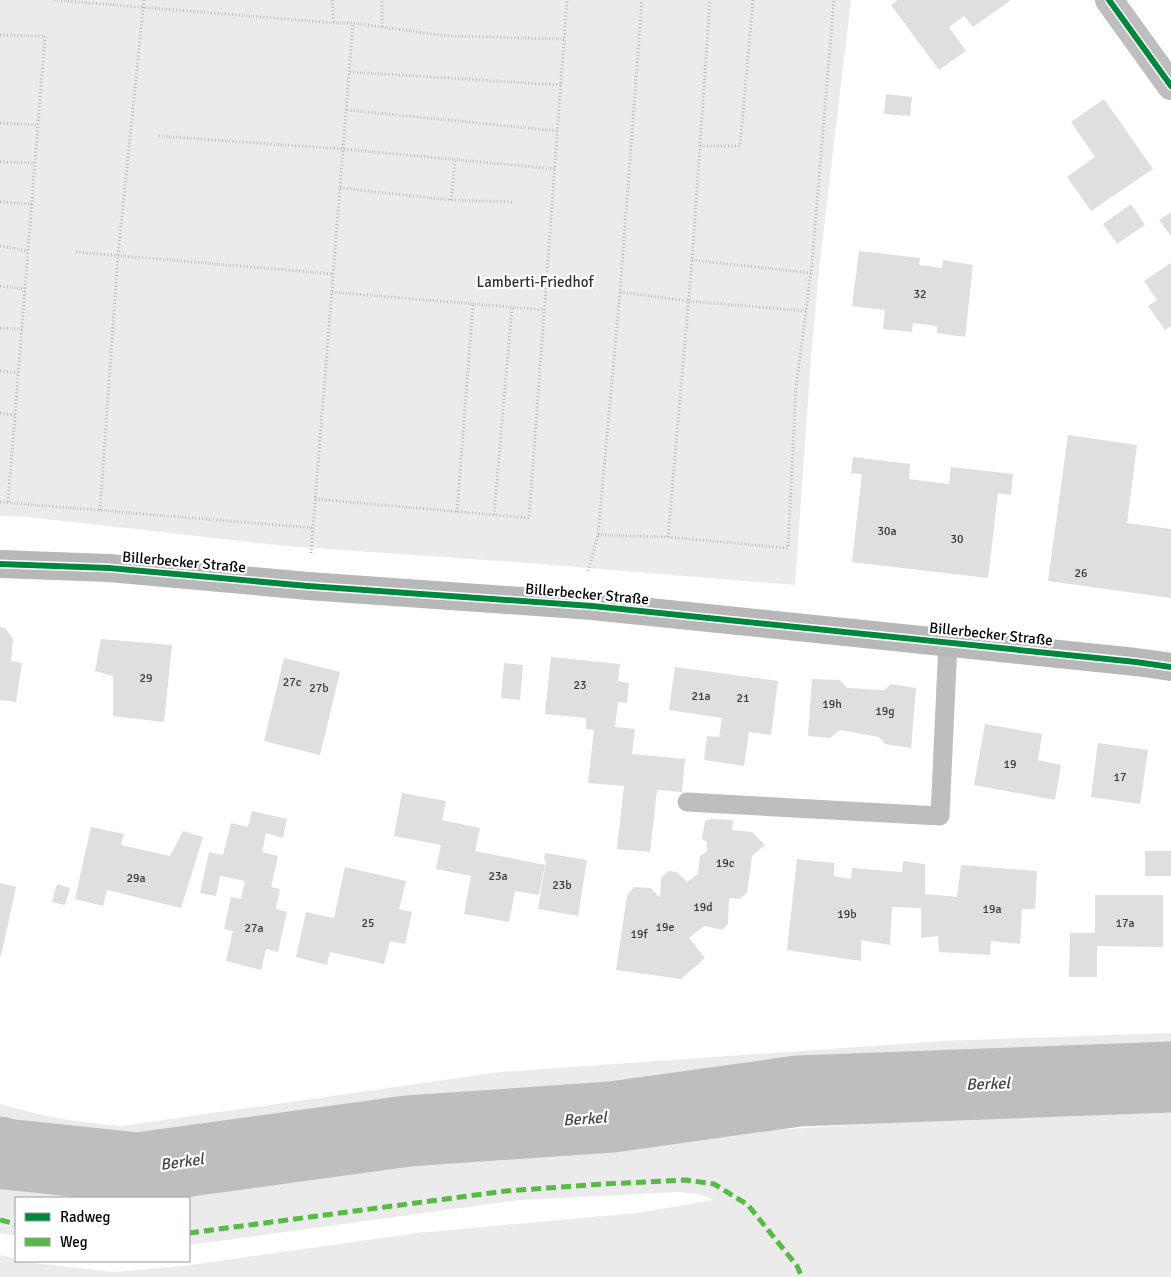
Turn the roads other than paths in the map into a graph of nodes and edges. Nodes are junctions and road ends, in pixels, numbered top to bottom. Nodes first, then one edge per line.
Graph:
1 (1109, 0) edge
2 (1171, 86) edge
3 (0, 564) edge
4 (948, 642) junction
5 (1171, 667) edge
6 (687, 802) dead end

1 - 2 street
3 - 4 main road, Billerbecker Straße
4 - 5 main road, Billerbecker Straße
4 - 6 lane

